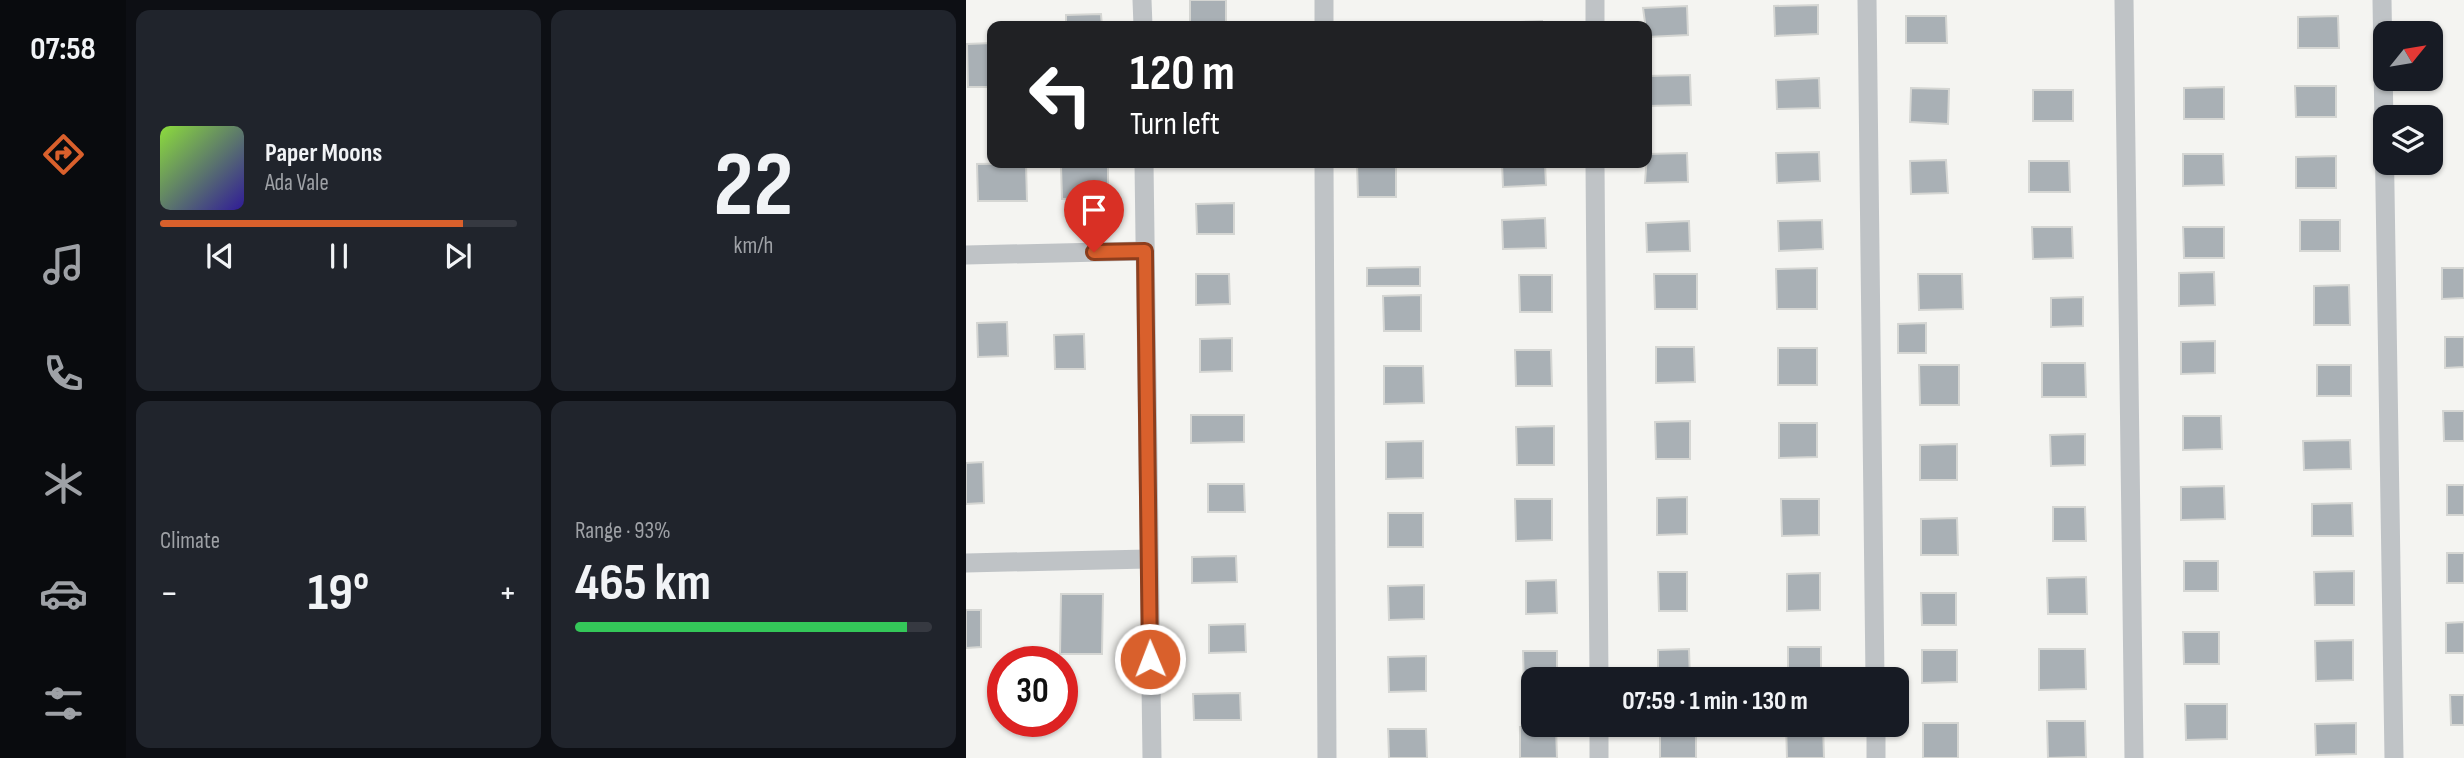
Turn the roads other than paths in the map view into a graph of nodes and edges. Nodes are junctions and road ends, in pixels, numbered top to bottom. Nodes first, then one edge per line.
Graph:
1 (1142, 0) edge
2 (1324, 0) edge
3 (1594, 0) edge
4 (1867, 0) edge
5 (2124, 0) edge
6 (2382, 0) edge
7 (1143, 21) edge
8 (1324, 21) edge
9 (1595, 21) edge
10 (1144, 168) edge
11 (1324, 168) edge
12 (1595, 168) edge
13 (1145, 251) junction
14 (966, 255) edge
15 (1148, 559) junction
16 (966, 563) edge
17 (1599, 667) edge
18 (1875, 667) edge
19 (1599, 737) edge
20 (1876, 737) edge
21 (1152, 758) edge
22 (1327, 758) edge
23 (1599, 758) edge
24 (1876, 758) edge
25 (2134, 758) edge
26 (2394, 758) edge

1 - 7 street
2 - 8 street
3 - 9 street
4 - 18 street
5 - 25 street
6 - 26 street
10 - 13 street
11 - 22 street
12 - 17 street
13 - 14 street
13 - 15 street
15 - 16 street
15 - 21 street
19 - 23 street
20 - 24 street

